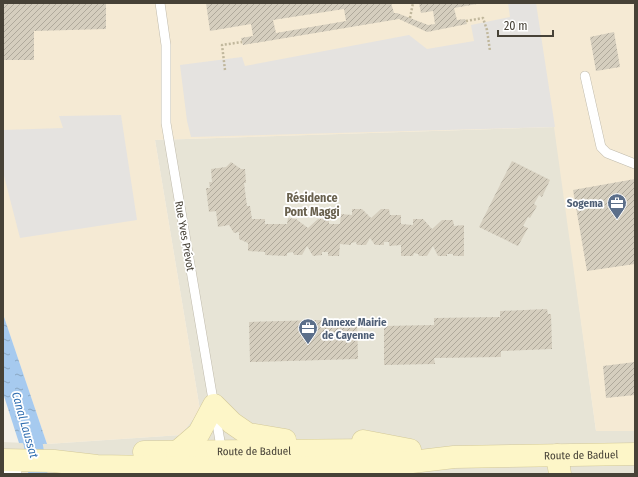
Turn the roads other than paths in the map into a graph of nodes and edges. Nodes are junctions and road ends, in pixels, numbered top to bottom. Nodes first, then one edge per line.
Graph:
1 (160, 3) edge
2 (585, 76) dead end
3 (635, 164) edge
4 (214, 405) junction
5 (410, 450) junction
6 (177, 452) junction
7 (635, 454) edge
8 (454, 456) junction
9 (222, 459) junction
10 (54, 461) junction
11 (11, 464) edge
12 (559, 464) edge

1 - 4 lane, Rue Yves Prévot
2 - 3 lane
4 - 5 main road
4 - 6 main road
4 - 9 lane, Rue Yves Prévot
5 - 8 main road, Route de Baduel
5 - 9 main road, Route de Baduel
6 - 9 main road, Route de Baduel
6 - 10 main road, Route de Baduel
7 - 12 main road, Route de Baduel
8 - 9 main road, Route de Baduel
8 - 12 main road, Route de Baduel
9 - 10 main road, Route de Baduel
10 - 11 main road, Route de Baduel

